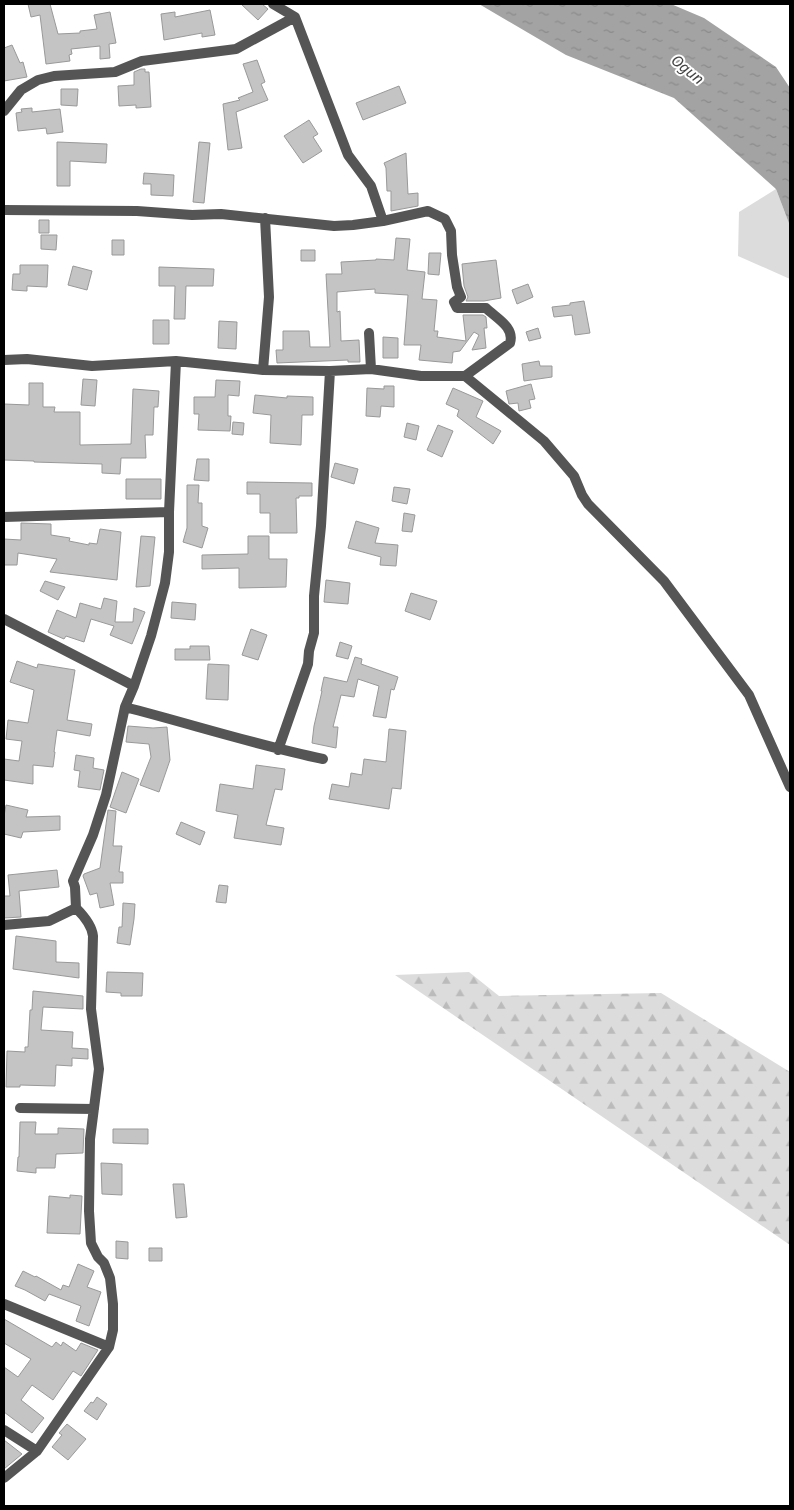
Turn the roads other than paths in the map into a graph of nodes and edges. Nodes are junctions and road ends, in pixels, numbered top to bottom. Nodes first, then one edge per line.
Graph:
1 (273, 4) edge
2 (296, 17) junction
3 (4, 111) edge
4 (4, 210) edge
5 (265, 218) junction
6 (383, 221) junction
7 (369, 332) dead end
8 (4, 360) edge
9 (176, 361) junction
10 (371, 369) junction
11 (263, 370) junction
12 (330, 371) junction
13 (465, 376) junction
14 (169, 512) junction
15 (4, 517) edge
16 (4, 619) edge
17 (134, 686) junction
18 (125, 707) junction
19 (278, 750) junction
20 (323, 759) dead end
21 (790, 787) edge
22 (76, 908) junction
23 (4, 924) edge
24 (20, 1108) dead end
25 (94, 1109) junction
26 (4, 1304) edge
27 (109, 1347) junction
28 (4, 1430) edge
29 (38, 1451) junction
30 (4, 1478) edge

1 - 2 street
2 - 3 street
2 - 6 street
4 - 5 street
5 - 6 street
5 - 11 street
6 - 13 street
7 - 10 street
8 - 9 street
9 - 11 street
9 - 14 street
10 - 12 street
10 - 13 street
11 - 12 street
12 - 19 street
13 - 21 street
14 - 15 street
14 - 17 street
16 - 17 street
17 - 18 street
18 - 19 street
18 - 22 street
19 - 20 street
22 - 23 street
22 - 25 street
24 - 25 street
25 - 27 street
26 - 27 street
27 - 29 street
28 - 29 street
29 - 30 street

